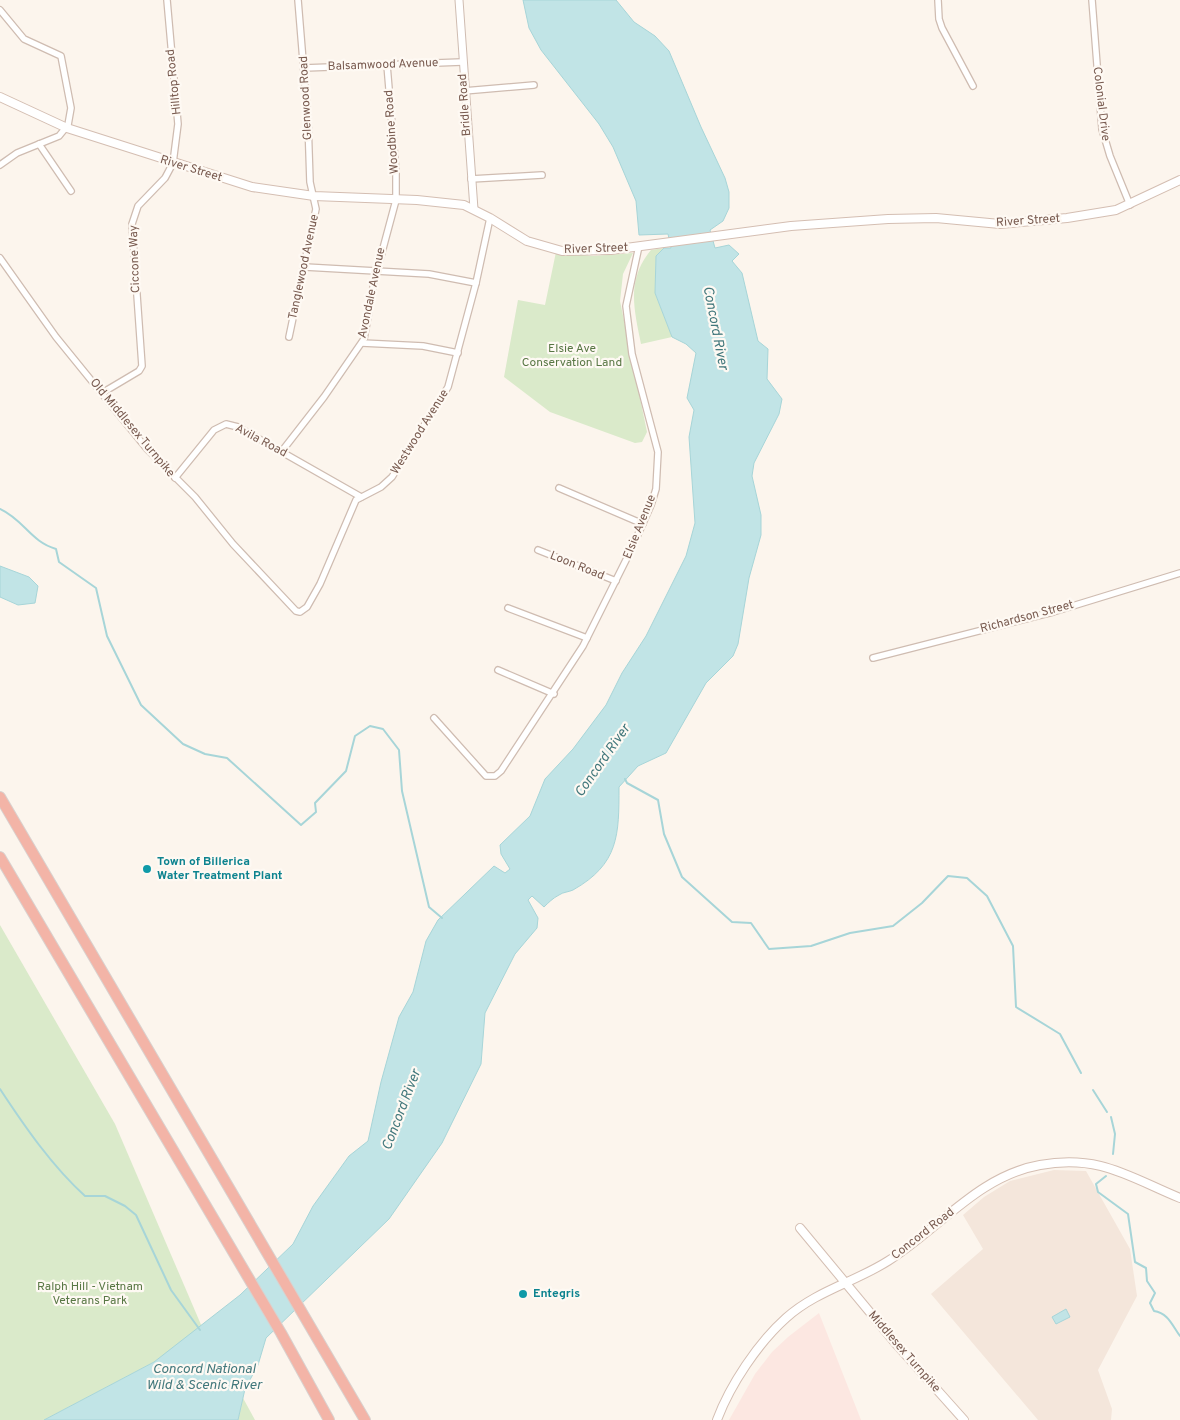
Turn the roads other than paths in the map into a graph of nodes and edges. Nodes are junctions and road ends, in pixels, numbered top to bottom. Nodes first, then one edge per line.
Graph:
1 (167, 0) edge
2 (298, 0) edge
3 (458, 0) edge
4 (938, 0) edge
5 (1092, 0) edge
6 (0, 10) edge
7 (462, 62) junction
8 (387, 65) junction
9 (304, 68) junction
10 (534, 85) dead end
11 (973, 86) dead end
12 (464, 91) junction
13 (0, 97) edge
14 (67, 128) junction
15 (39, 144) junction
16 (173, 163) junction
17 (0, 165) edge
18 (542, 175) dead end
19 (470, 179) junction
20 (1180, 180) edge
21 (72, 191) dead end
22 (314, 196) junction
23 (396, 200) junction
24 (1130, 205) junction
25 (474, 209) junction
26 (490, 218) junction
27 (640, 246) junction
28 (0, 258) edge
29 (305, 267) junction
30 (376, 272) junction
31 (476, 283) junction
32 (289, 337) dead end
33 (362, 343) junction
34 (458, 353) junction
35 (102, 393) junction
36 (282, 451) junction
37 (174, 478) junction
38 (559, 488) dead end
39 (361, 497) junction
40 (643, 524) junction
41 (538, 550) dead end
42 (1180, 573) edge
43 (616, 581) junction
44 (508, 608) dead end
45 (296, 612) joint
46 (587, 638) junction
47 (873, 658) dead end
48 (498, 670) dead end
49 (554, 694) junction
50 (434, 718) dead end
51 (0, 797) edge
52 (0, 857) edge
53 (1180, 1198) edge
54 (800, 1228) dead end
55 (845, 1283) junction
56 (329, 1420) edge
57 (365, 1420) edge
58 (717, 1420) edge
59 (964, 1420) edge

1 - 16 street, Hilltop Road
2 - 9 street, Glenwood Road
3 - 7 street, Bridle Road
4 - 11 street
5 - 24 street, Colonial Drive
6 - 14 street
7 - 8 street, Balsamwood Avenue
7 - 12 street, Bridle Road
8 - 9 street, Balsamwood Avenue
8 - 23 street, Woodbine Road
9 - 22 street, Glenwood Road
10 - 12 street
12 - 19 street, Bridle Road
13 - 14 main road, River Street
14 - 15 street
14 - 16 main road, River Street
15 - 17 street
15 - 21 street
16 - 22 main road, River Street
16 - 35 street, Ciccone Way
18 - 19 street
19 - 25 street, Bridle Road
20 - 24 main road, River Street
22 - 23 main road, River Street
22 - 29 street, Tanglewood Avenue
23 - 25 main road, River Street
23 - 30 street, Avondale Avenue
24 - 27 main road, River Street
25 - 26 main road, River Street
26 - 27 main road, River Street
26 - 31 street, Westwood Avenue
27 - 40 street, Elsie Avenue
28 - 35 street, Old Middlesex Turnpike
29 - 30 street
29 - 32 street, Tanglewood Avenue
30 - 31 street
30 - 33 street, Avondale Avenue
31 - 34 street, Westwood Avenue
33 - 34 street
33 - 36 street, Avondale Avenue
34 - 39 street, Westwood Avenue
35 - 37 street, Old Middlesex Turnpike
36 - 37 street, Avila Road
36 - 39 street, Avila Road
37 - 45 street, Old Middlesex Turnpike
38 - 40 street
39 - 45 street, Westwood Avenue
40 - 43 street, Elsie Avenue
41 - 43 street, Loon Road
42 - 47 street, Richardson Street
43 - 46 street, Elsie Avenue
44 - 46 street
46 - 49 street, Elsie Avenue
48 - 49 street
49 - 50 street, Elsie Avenue
51 - 57 highway
52 - 56 highway
53 - 55 main road, Concord Road
54 - 55 main road
55 - 58 main road, Concord Road
55 - 59 main road, Middlesex Turnpike

